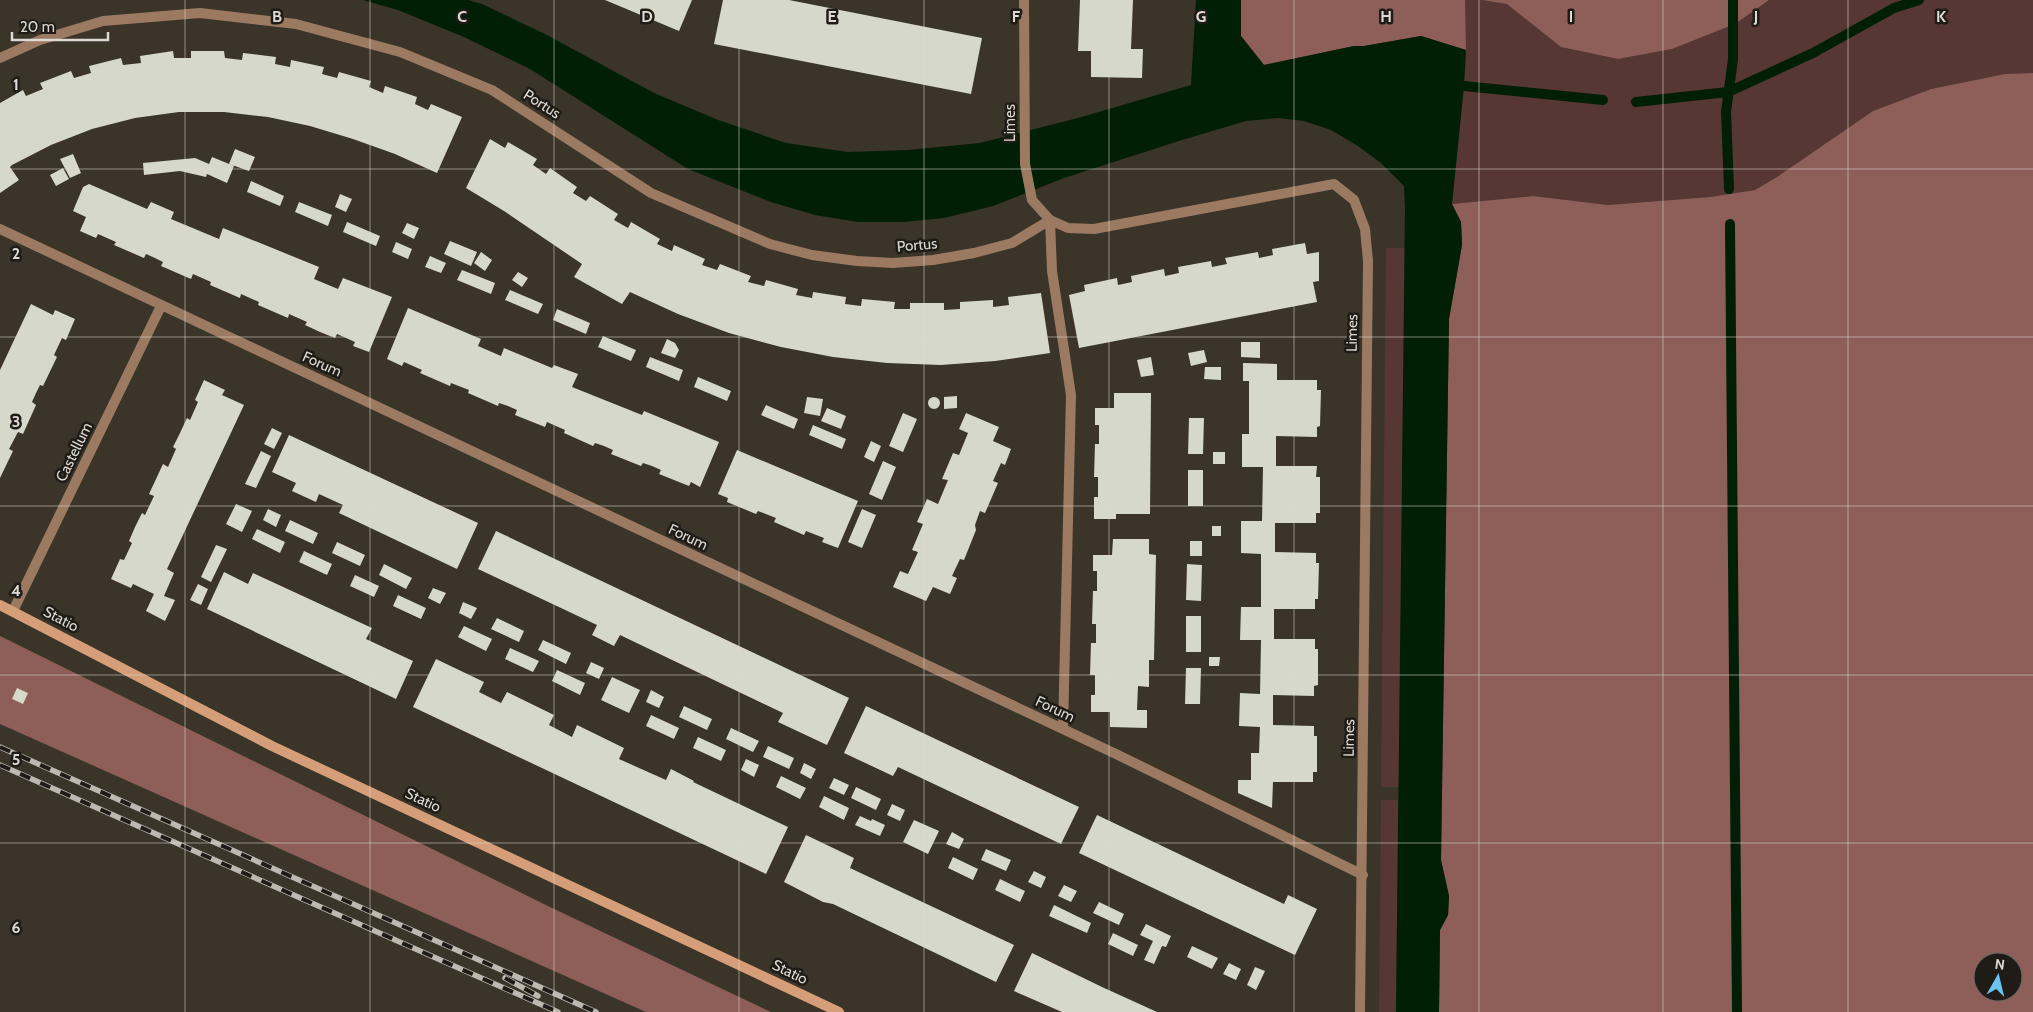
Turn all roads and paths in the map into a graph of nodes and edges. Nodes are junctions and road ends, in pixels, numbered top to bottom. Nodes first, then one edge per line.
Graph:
1 (1024, 0) edge
2 (0, 58) edge
3 (1050, 220) junction
4 (0, 230) edge
5 (161, 306) junction
6 (0, 605) edge
7 (13, 611) junction
8 (1063, 729) junction
9 (1362, 875) junction
10 (839, 1012) edge
11 (1360, 1012) edge

1 - 3 street, Limes
2 - 3 street, Portus
3 - 8 street
3 - 9 street, Limes
4 - 5 street, Forum
5 - 7 street, Castellum
5 - 8 street, Forum
6 - 7 street, Statio
7 - 10 street, Statio
8 - 9 street, Forum
9 - 11 street, Limes

